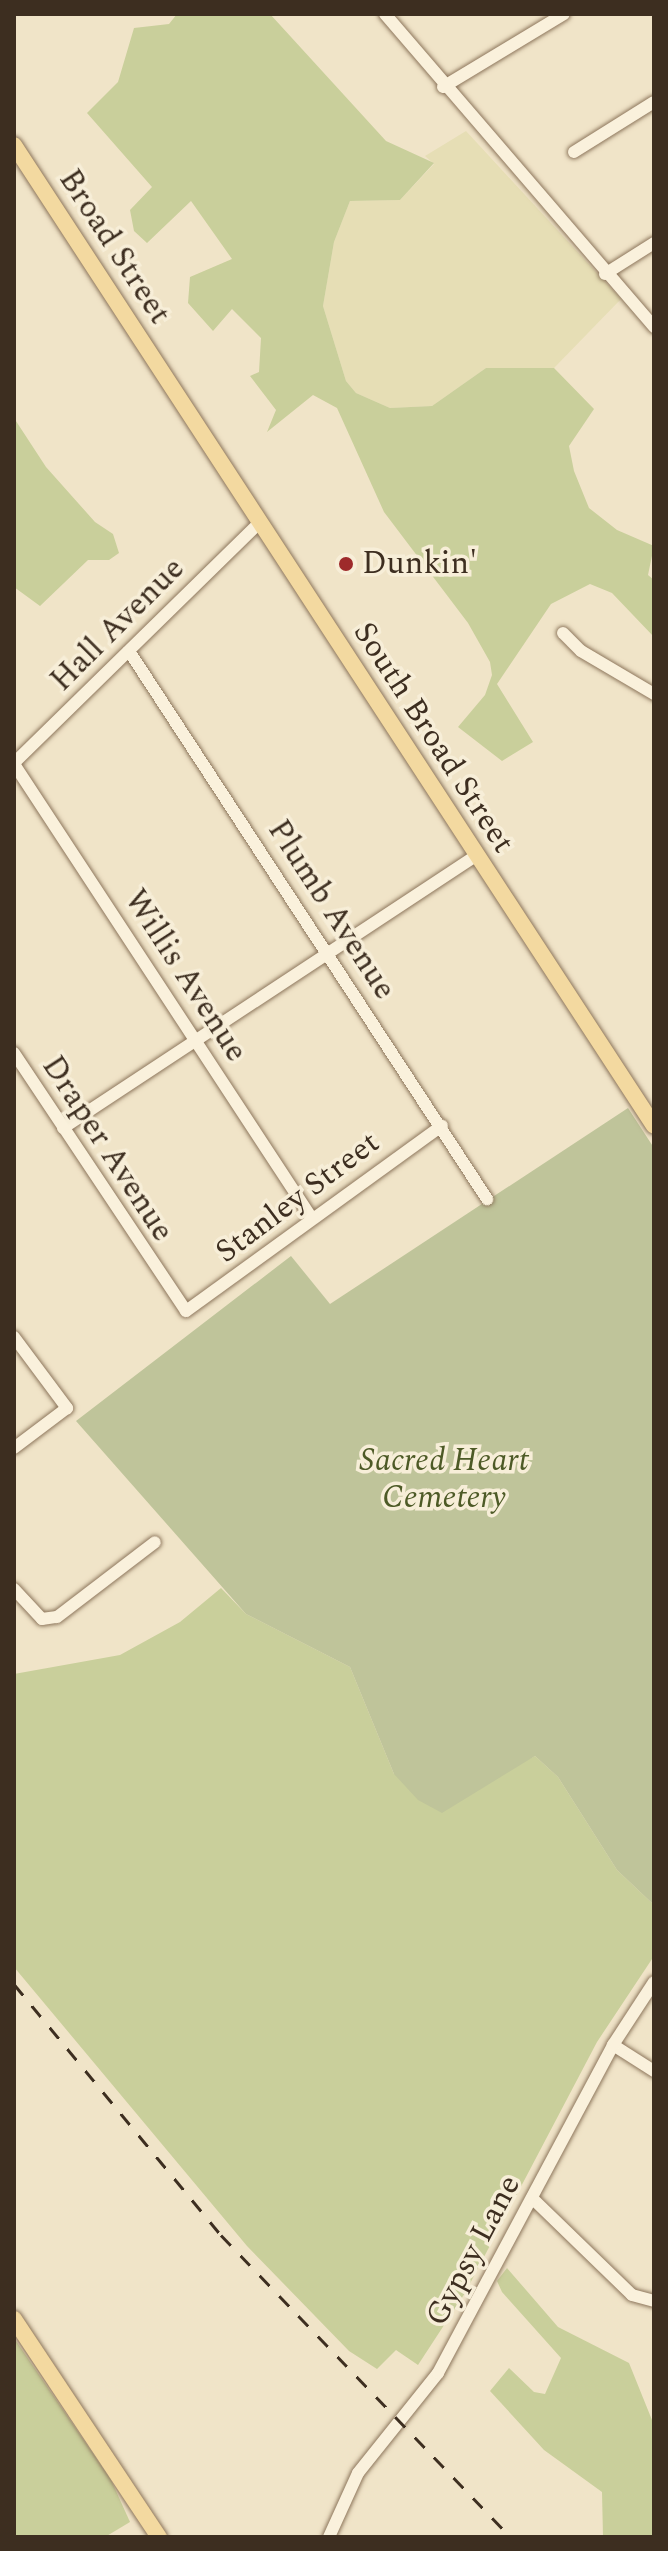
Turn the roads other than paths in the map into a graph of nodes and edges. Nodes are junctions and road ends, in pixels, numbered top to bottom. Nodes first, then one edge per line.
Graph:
1 (385, 14) edge
2 (564, 14) edge
3 (443, 87) junction
4 (654, 102) edge
5 (14, 145) edge
6 (574, 152) dead end
7 (654, 243) edge
8 (605, 274) junction
9 (654, 327) edge
10 (167, 380) joint
11 (258, 524) junction
12 (563, 633) dead end
13 (129, 651) junction
14 (654, 694) edge
15 (14, 763) edge
16 (476, 856) junction
17 (329, 955) junction
18 (197, 1041) junction
19 (14, 1053) edge
20 (442, 1126) junction
21 (654, 1126) edge
22 (63, 1128) junction
23 (487, 1199) dead end
24 (311, 1217) junction
25 (186, 1311) joint
26 (14, 1337) edge
27 (14, 1448) edge
28 (155, 1542) dead end
29 (14, 1589) edge
30 (654, 1982) edge
31 (613, 2045) junction
32 (654, 2071) edge
33 (532, 2198) junction
34 (654, 2301) edge
35 (14, 2319) edge
36 (159, 2537) edge
37 (329, 2537) edge

1 - 3 street
2 - 3 street
3 - 8 street
4 - 6 street
5 - 10 main road, Broad Street
7 - 8 street
8 - 9 street
10 - 11 main road, South Broad Street
11 - 13 street, Hall Avenue
11 - 16 main road, South Broad Street
12 - 14 street
13 - 15 street, Hall Avenue
13 - 17 street, Plumb Avenue
15 - 18 street, Willis Avenue
16 - 17 street
16 - 21 main road, South Broad Street
17 - 18 street
17 - 20 street, Plumb Avenue
18 - 22 street
18 - 24 street, Willis Avenue
19 - 22 street, Draper Avenue
20 - 23 street, Plumb Avenue
20 - 24 street, Stanley Street
22 - 25 street, Draper Avenue
24 - 25 street, Stanley Street
26 - 27 street
28 - 29 street
30 - 31 street, Gypsy Lane
31 - 32 street
31 - 33 street, Gypsy Lane
33 - 34 street
33 - 37 street, Gypsy Lane
35 - 36 main road

